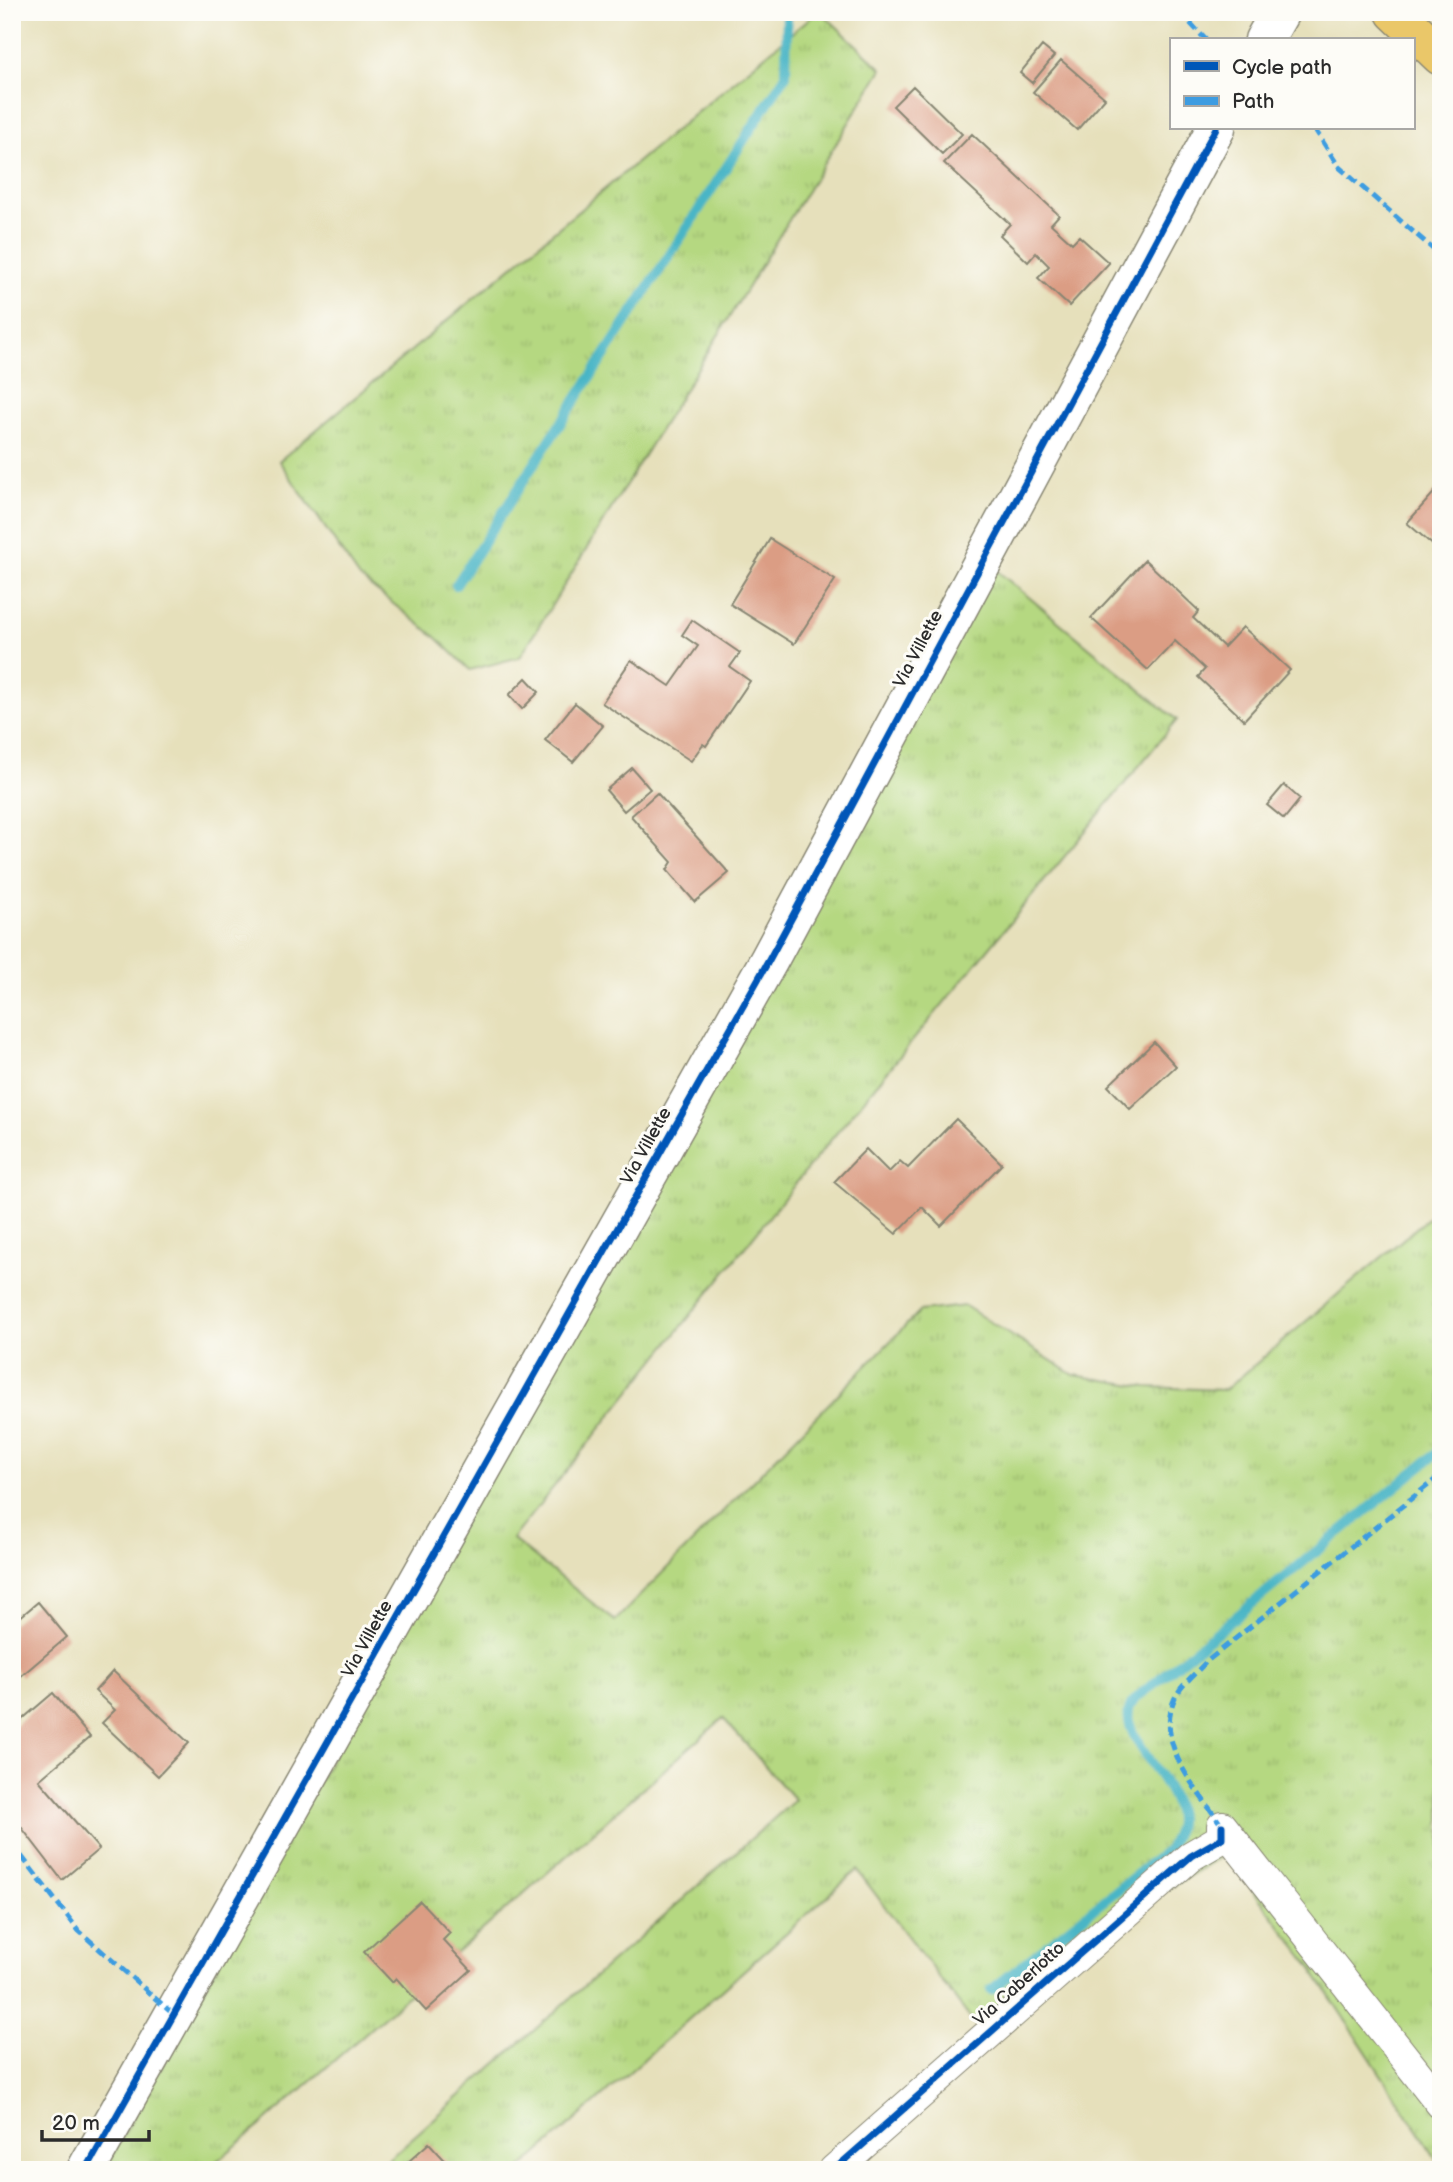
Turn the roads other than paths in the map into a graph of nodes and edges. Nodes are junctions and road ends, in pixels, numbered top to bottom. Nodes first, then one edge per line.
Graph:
1 (1280, 12) edge
2 (1395, 12) edge
3 (1265, 38) edge
4 (1441, 56) edge
5 (1215, 130) edge
6 (1441, 2104) edge
7 (86, 2170) edge
8 (834, 2170) edge

1 - 3 street
2 - 4 highway
5 - 7 street, Via Villette
6 - 8 street, Via Caberlotto

